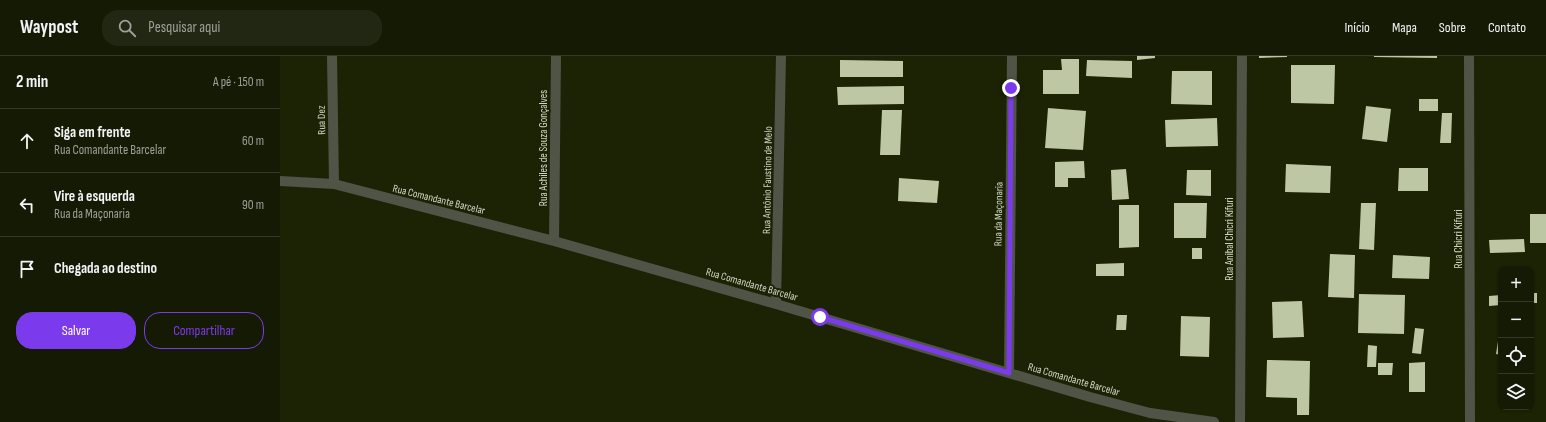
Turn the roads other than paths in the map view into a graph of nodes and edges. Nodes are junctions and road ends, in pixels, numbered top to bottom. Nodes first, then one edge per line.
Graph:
1 (332, 56) edge
2 (556, 56) edge
3 (781, 56) edge
4 (1012, 56) edge
5 (1242, 56) edge
6 (1470, 56) edge
7 (280, 181) edge
8 (334, 184) junction
9 (554, 241) junction
10 (776, 304) junction
11 (1009, 373) junction
12 (1214, 422) edge
13 (1240, 422) edge
14 (1470, 422) edge

1 - 8 street, Rua Dez
2 - 9 street, Rua Achiles de Souza Gonçalves
3 - 10 street, Rua Antônio Faustino de Melo
4 - 11 street, Rua da Maçonaria
5 - 13 street, Rua Anibal Chicri Kifuri
6 - 14 street, Rua Chicri Kifuri
7 - 8 street, Rua Comandante Barcelar
8 - 9 street, Rua Comandante Barcelar
9 - 10 street, Rua Comandante Barcelar
10 - 11 street, Rua Comandante Barcelar
11 - 12 street, Rua Comandante Barcelar

